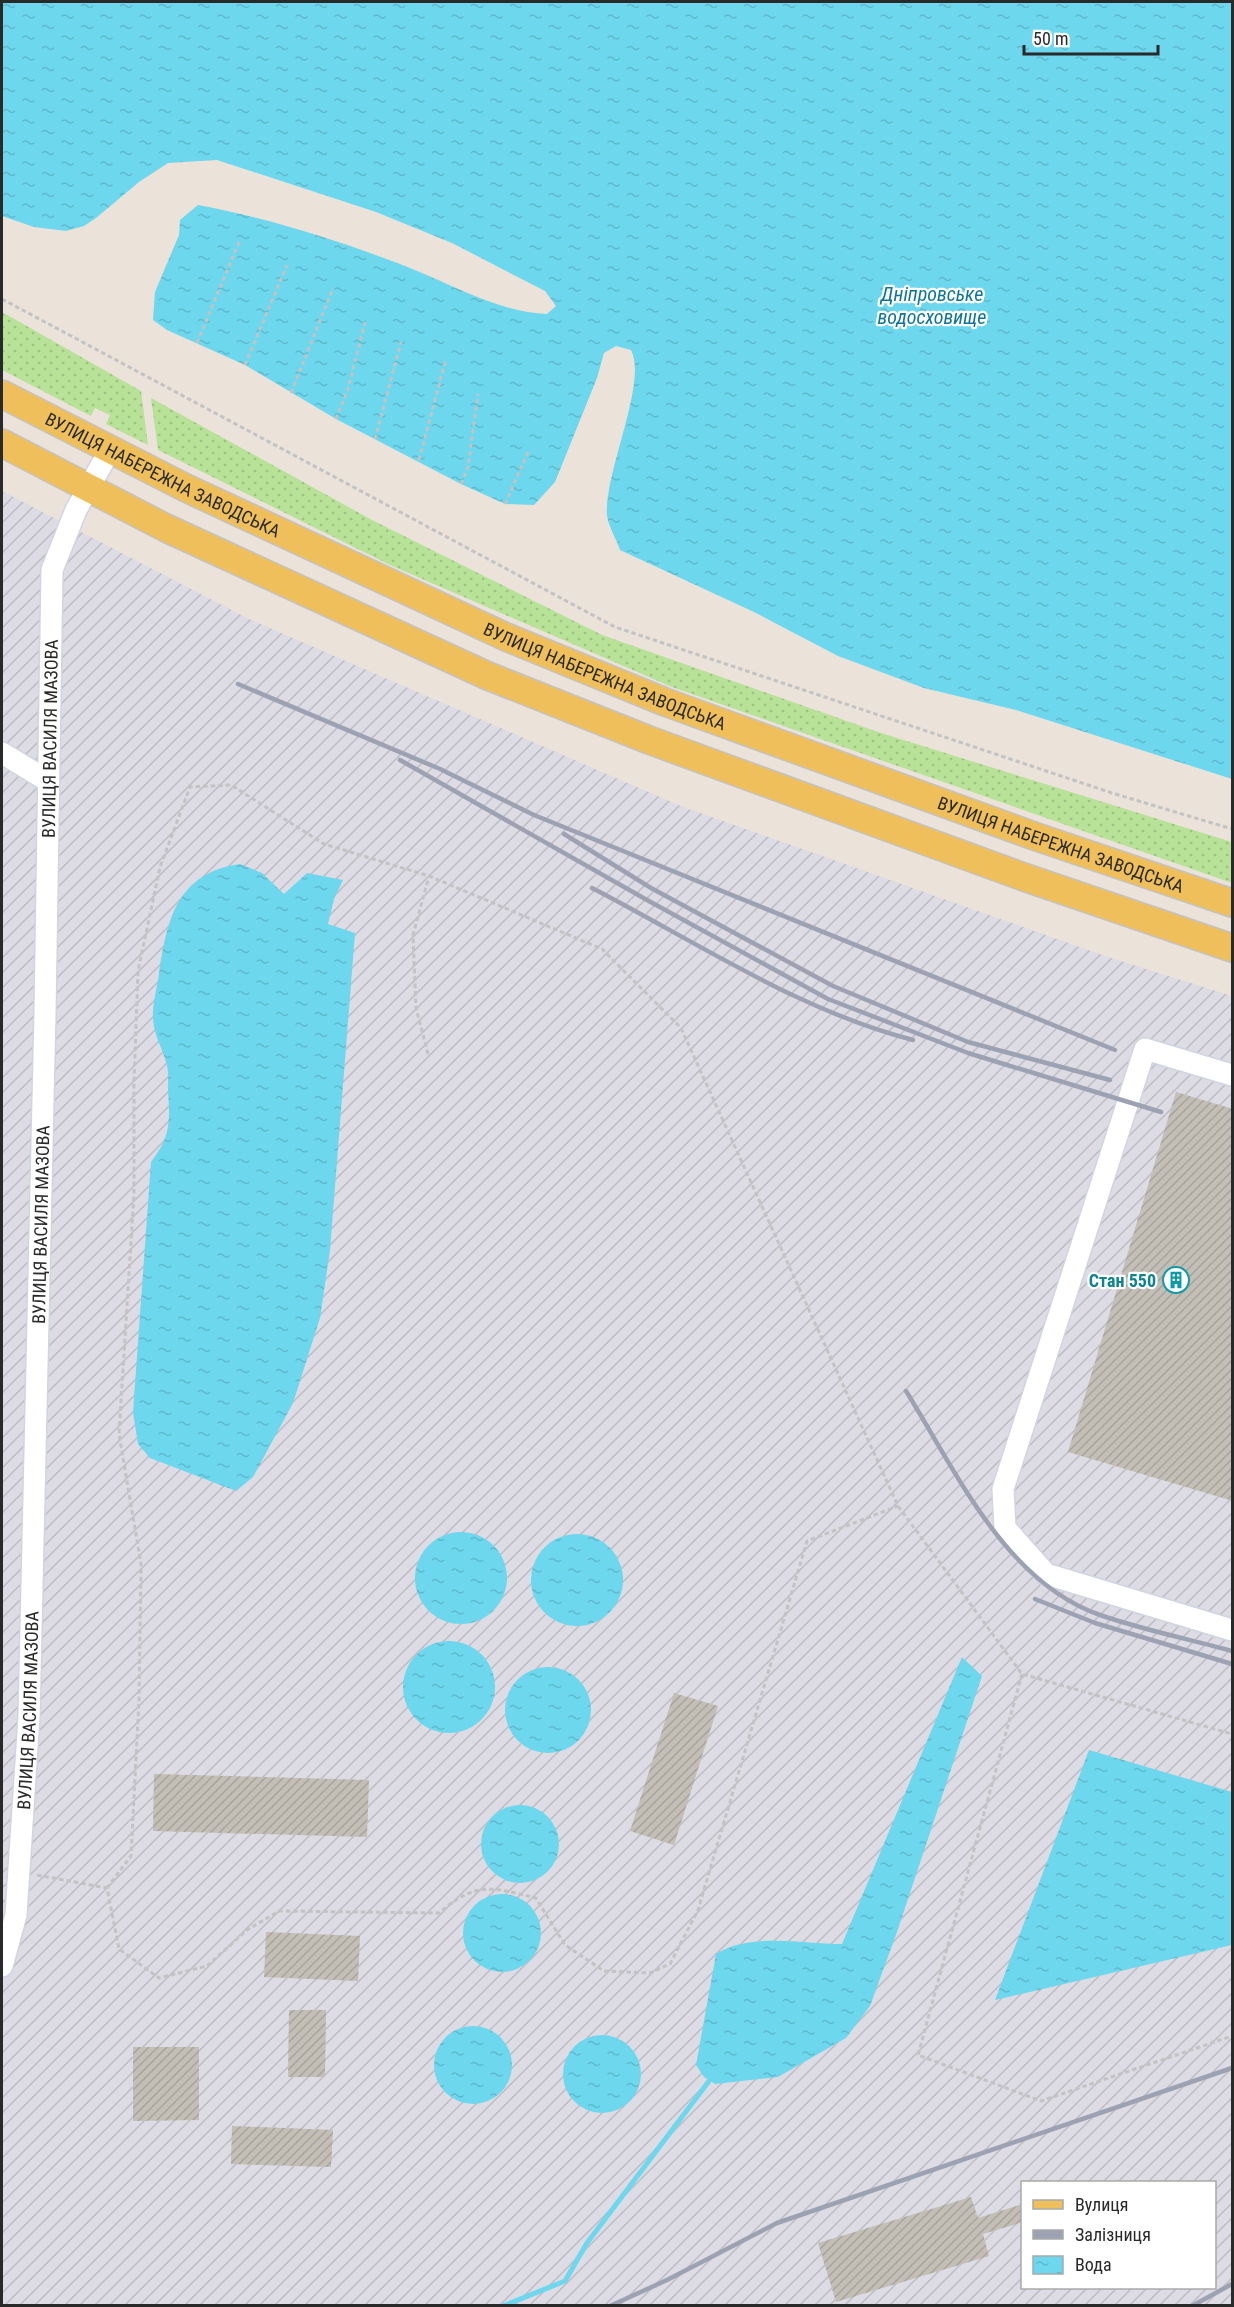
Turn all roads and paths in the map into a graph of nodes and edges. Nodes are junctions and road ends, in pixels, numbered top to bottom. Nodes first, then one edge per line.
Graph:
1 (240, 240) dead end
2 (287, 265) dead end
3 (333, 288) dead end
4 (2, 299) edge
5 (365, 322) dead end
6 (401, 342) dead end
7 (197, 343) dead end
8 (446, 359) dead end
9 (245, 365) dead end
10 (291, 393) dead end
11 (2, 394) edge
12 (478, 394) dead end
13 (336, 419) dead end
14 (375, 439) dead end
15 (2, 443) edge
16 (110, 450) junction
17 (529, 450) dead end
18 (419, 460) dead end
19 (461, 484) dead end
20 (88, 488) junction
21 (505, 504) dead end
22 (2, 753) edge
23 (48, 781) junction
24 (1233, 829) edge
25 (429, 876) junction
26 (1233, 903) edge
27 (1233, 948) edge
28 (428, 1054) dead end
29 (1233, 1075) edge
30 (898, 1506) junction
31 (1233, 1630) edge
32 (1022, 1674) junction
33 (1233, 1734) edge
34 (11, 1870) edge
35 (107, 1888) junction
36 (2, 1966) edge
37 (1233, 2036) edge

1 - 7 path
2 - 9 path
3 - 10 path
4 - 24 path
5 - 13 path
6 - 14 path
8 - 18 path
11 - 16 main road, ВУЛИЦЯ НАБЕРЕЖНА ЗАВОДСЬКА
12 - 19 path
15 - 20 main road
16 - 20 street, ВУЛИЦЯ ВАСИЛЯ МАЗОВА
16 - 26 main road, ВУЛИЦЯ НАБЕРЕЖНА ЗАВОДСЬКА
17 - 21 path
20 - 23 street, ВУЛИЦЯ ВАСИЛЯ МАЗОВА
20 - 27 main road
22 - 23 street
23 - 34 street, ВУЛИЦЯ ВАСИЛЯ МАЗОВА
25 - 28 path
25 - 30 path
25 - 35 path
29 - 31 street
30 - 32 path
30 - 35 path
32 - 33 path
32 - 37 path
34 - 35 path
34 - 36 street, ВУЛИЦЯ ВАСИЛЯ МАЗОВА

